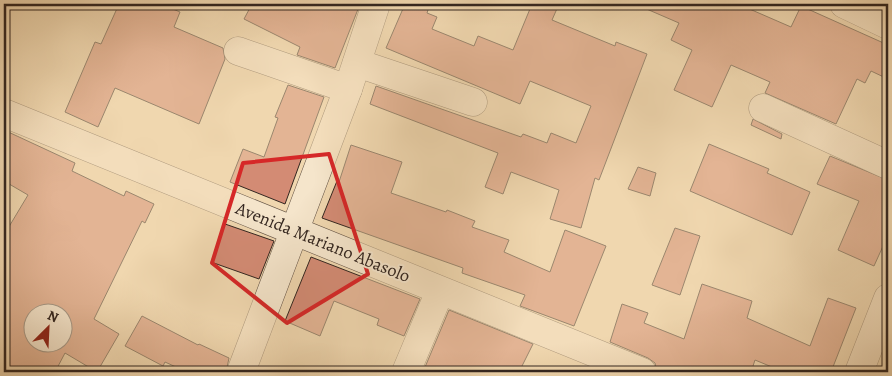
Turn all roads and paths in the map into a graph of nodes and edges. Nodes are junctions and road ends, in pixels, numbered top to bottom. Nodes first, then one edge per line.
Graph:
1 (376, 4) edge
2 (844, 4) edge
3 (888, 25) edge
4 (238, 51) dead end
5 (357, 63) junction
6 (348, 88) junction
7 (473, 102) dead end
8 (763, 108) dead end
9 (4, 113) edge
10 (888, 165) edge
11 (294, 230) junction
12 (440, 290) junction
13 (888, 298) edge
14 (593, 363) edge
15 (242, 372) edge
16 (406, 372) edge
17 (642, 372) edge
18 (859, 372) edge

1 - 5 street
2 - 3 street
4 - 6 street
5 - 6 street
5 - 7 street
6 - 11 street
8 - 10 street
9 - 11 street, Avenida Mariano Abasolo
11 - 12 street, Avenida Mariano Abasolo
11 - 15 street
12 - 14 street, Avenida Mariano Abasolo
12 - 16 street
13 - 18 street
14 - 17 street, Avenida Mariano Abasolo

